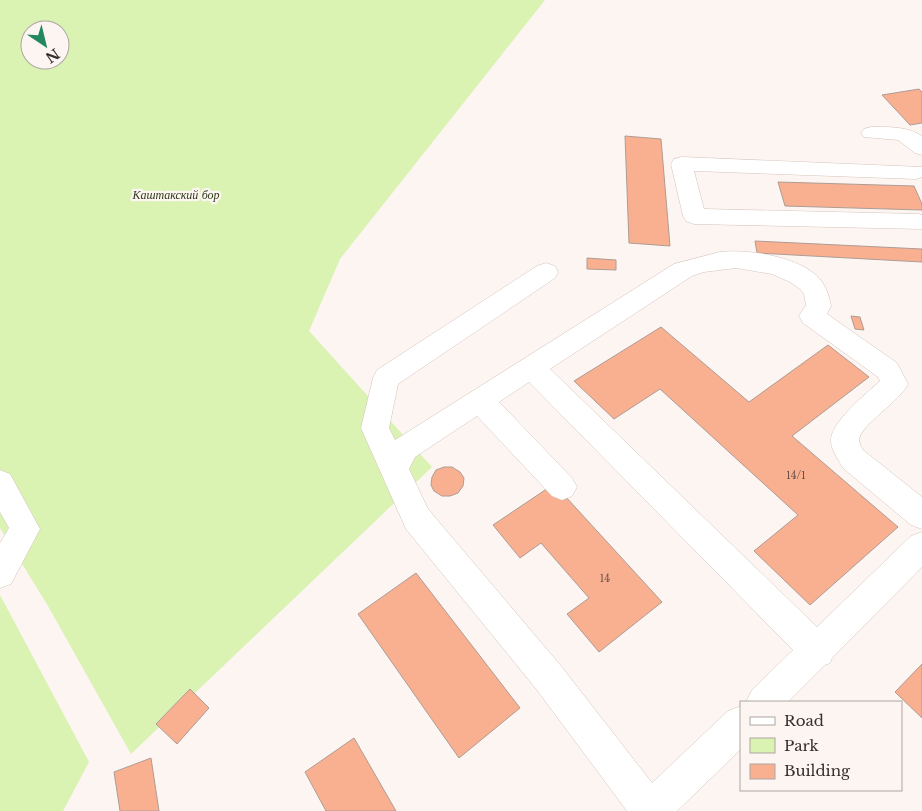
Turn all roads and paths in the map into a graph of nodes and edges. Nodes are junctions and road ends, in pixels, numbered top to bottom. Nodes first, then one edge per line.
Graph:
1 (871, 133) dead end
2 (922, 148) edge
3 (920, 176) edge
4 (921, 222) edge
5 (546, 272) dead end
6 (532, 368) junction
7 (480, 401) junction
8 (393, 470) junction
9 (0, 484) edge
10 (562, 487) dead end
11 (922, 515) edge
12 (922, 546) edge
13 (0, 573) edge
14 (818, 651) junction
15 (765, 701) edge
16 (740, 725) edge
17 (650, 811) edge

1 - 2 lane
3 - 4 lane
5 - 8 lane
6 - 7 lane
6 - 11 lane
6 - 14 lane
7 - 8 lane
7 - 10 lane
8 - 17 lane
9 - 13 lane
12 - 14 lane
14 - 15 lane
16 - 17 lane

